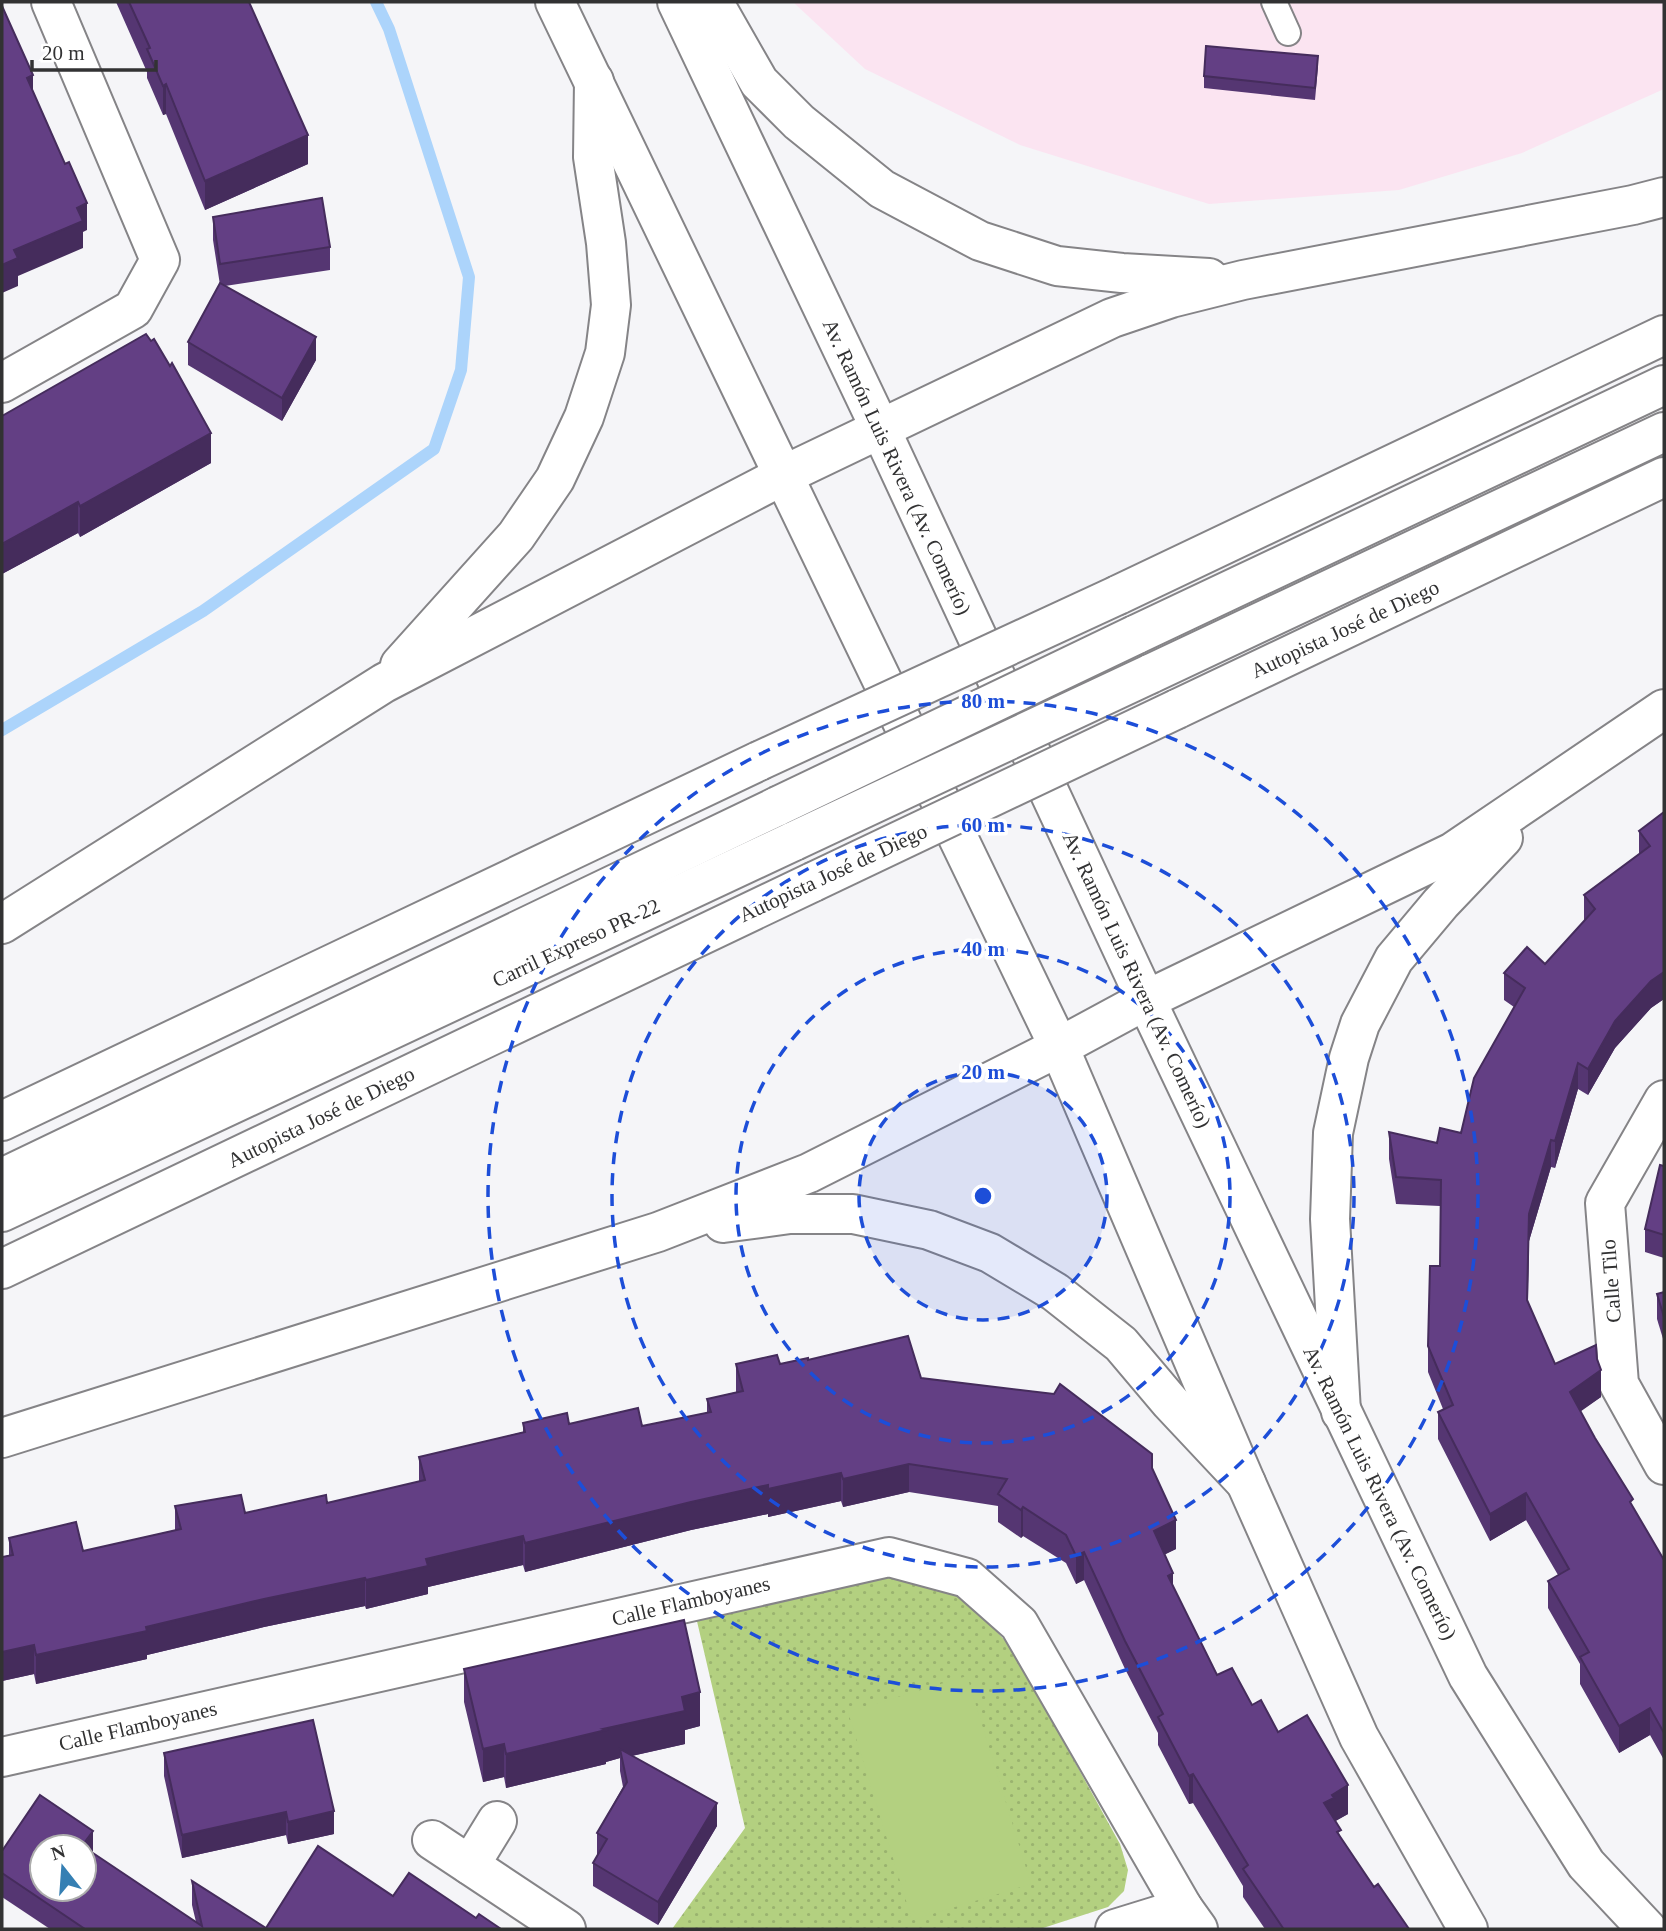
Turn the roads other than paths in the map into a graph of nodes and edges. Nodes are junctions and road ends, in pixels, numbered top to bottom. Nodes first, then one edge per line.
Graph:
1 (51, 2) edge
2 (555, 2) edge
3 (677, 2) edge
4 (711, 2) edge
5 (1275, 2) edge
6 (1288, 33) dead end
7 (594, 80) junction
8 (1664, 197) edge
9 (1243, 280) junction
10 (1664, 335) edge
11 (2, 383) edge
12 (1664, 385) edge
13 (880, 428) junction
14 (1664, 432) edge
15 (784, 475) junction
16 (1664, 477) edge
17 (384, 683) junction
18 (1664, 709) edge
19 (1553, 785) junction
20 (2, 924) edge
21 (1146, 1000) junction
22 (1059, 1047) junction
23 (1664, 1100) edge
24 (2, 1121) edge
25 (2, 1178) edge
26 (2, 1212) edge
27 (658, 1232) junction
28 (2, 1269) edge
29 (1341, 1412) junction
30 (2, 1438) edge
31 (1664, 1465) edge
32 (1246, 1483) junction
33 (2, 1757) edge
34 (497, 1821) dead end
35 (432, 1840) dead end
36 (470, 1866) junction
37 (1190, 1919) edge
38 (566, 1929) edge
39 (1115, 1929) edge
40 (1468, 1929) edge
41 (1647, 1929) edge

1 - 11 main road
2 - 7 main road
3 - 13 main road, Av. Ramón Luis Rivera (Av. Comerío)
4 - 9 main road
5 - 6 lane
7 - 15 main road
7 - 17 main road
8 - 9 main road
9 - 13 main road
10 - 24 main road, bridge
12 - 25 main road, Carril Expreso PR-22, bridge
13 - 15 main road
13 - 21 main road, Av. Ramón Luis Rivera (Av. Comerío)
14 - 26 main road, Carril Expreso PR-22, bridge
15 - 17 main road
15 - 22 main road
16 - 28 main road, Autopista José de Diego, bridge
17 - 20 main road
18 - 19 main road
19 - 21 main road
19 - 29 main road
21 - 22 main road
21 - 29 main road, Av. Ramón Luis Rivera (Av. Comerío)
22 - 27 main road
22 - 32 main road
23 - 31 main road, Calle Tilo
27 - 30 main road
27 - 32 main road
29 - 41 main road, Av. Ramón Luis Rivera (Av. Comerío)
32 - 40 main road
33 - 37 main road, Calle Flamboyanes
34 - 36 main road
35 - 36 main road
36 - 38 main road
37 - 39 main road

